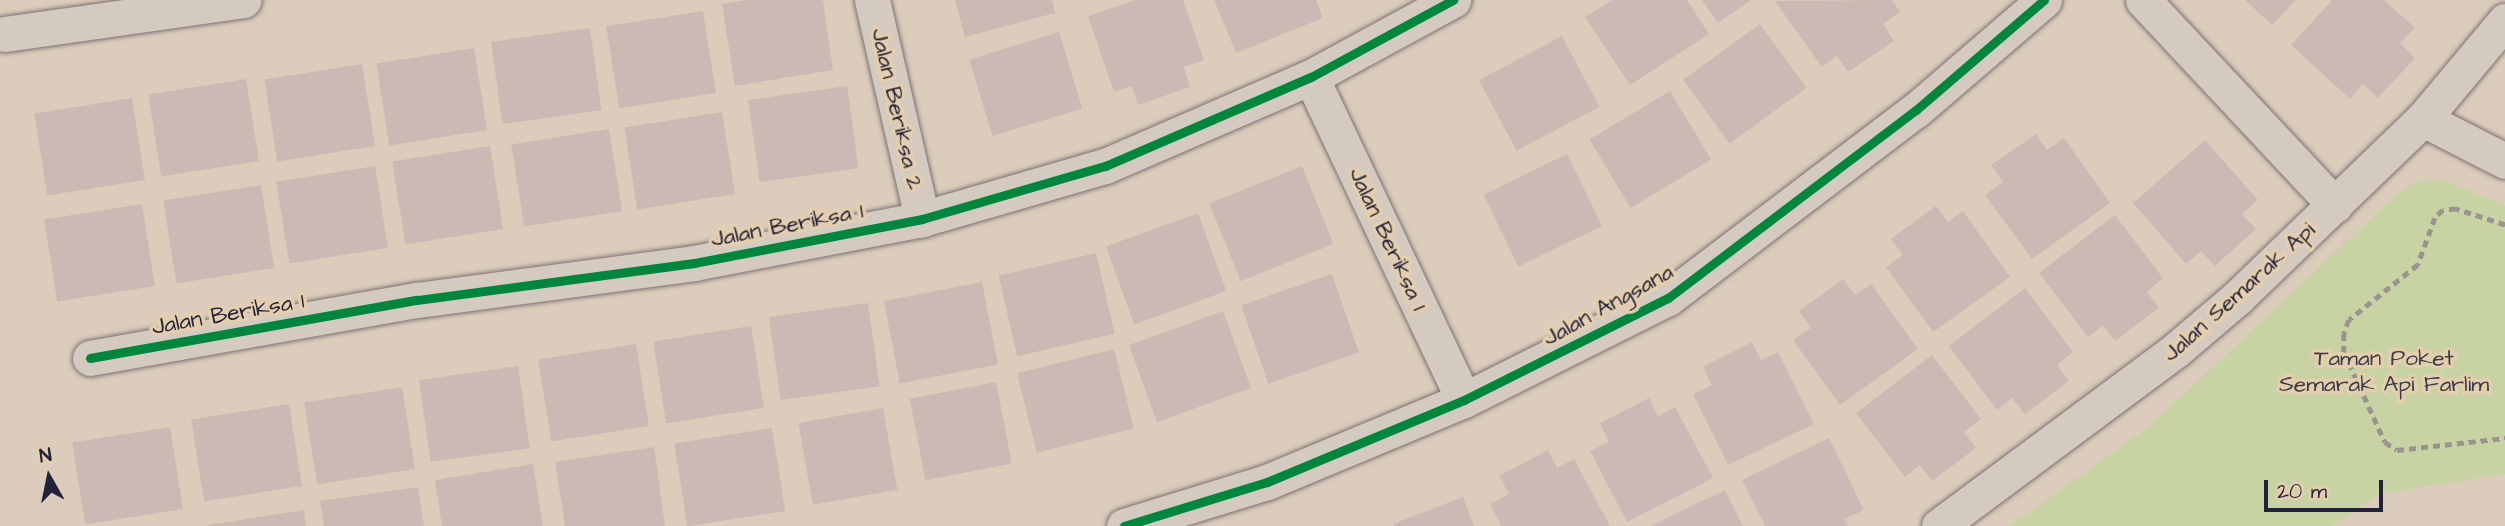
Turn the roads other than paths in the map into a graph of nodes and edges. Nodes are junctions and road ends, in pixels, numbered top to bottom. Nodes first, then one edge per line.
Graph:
1 (244, 0) edge
2 (872, 0) edge
3 (1453, 0) edge
4 (2044, 0) edge
5 (2143, 0) edge
6 (2505, 21) edge
7 (5, 34) dead end
8 (1311, 77) junction
9 (2423, 119) junction
10 (2505, 161) edge
11 (2335, 205) junction
12 (922, 219) junction
13 (90, 358) dead end
14 (1464, 400) junction
15 (1124, 526) edge
16 (1939, 526) edge

1 - 7 street
2 - 12 street, Jalan Beriksa 2
3 - 8 street, Jalan Beriksa 1
4 - 14 street, Jalan Angsana
5 - 11 street
6 - 9 street, Jalan Semarak Api
8 - 12 street, Jalan Beriksa 1
8 - 14 street, Jalan Beriksa 1
9 - 10 street
9 - 11 street, Jalan Semarak Api
11 - 16 street, Jalan Semarak Api
12 - 13 street, Jalan Beriksa 1
14 - 15 street, Jalan Angsana

